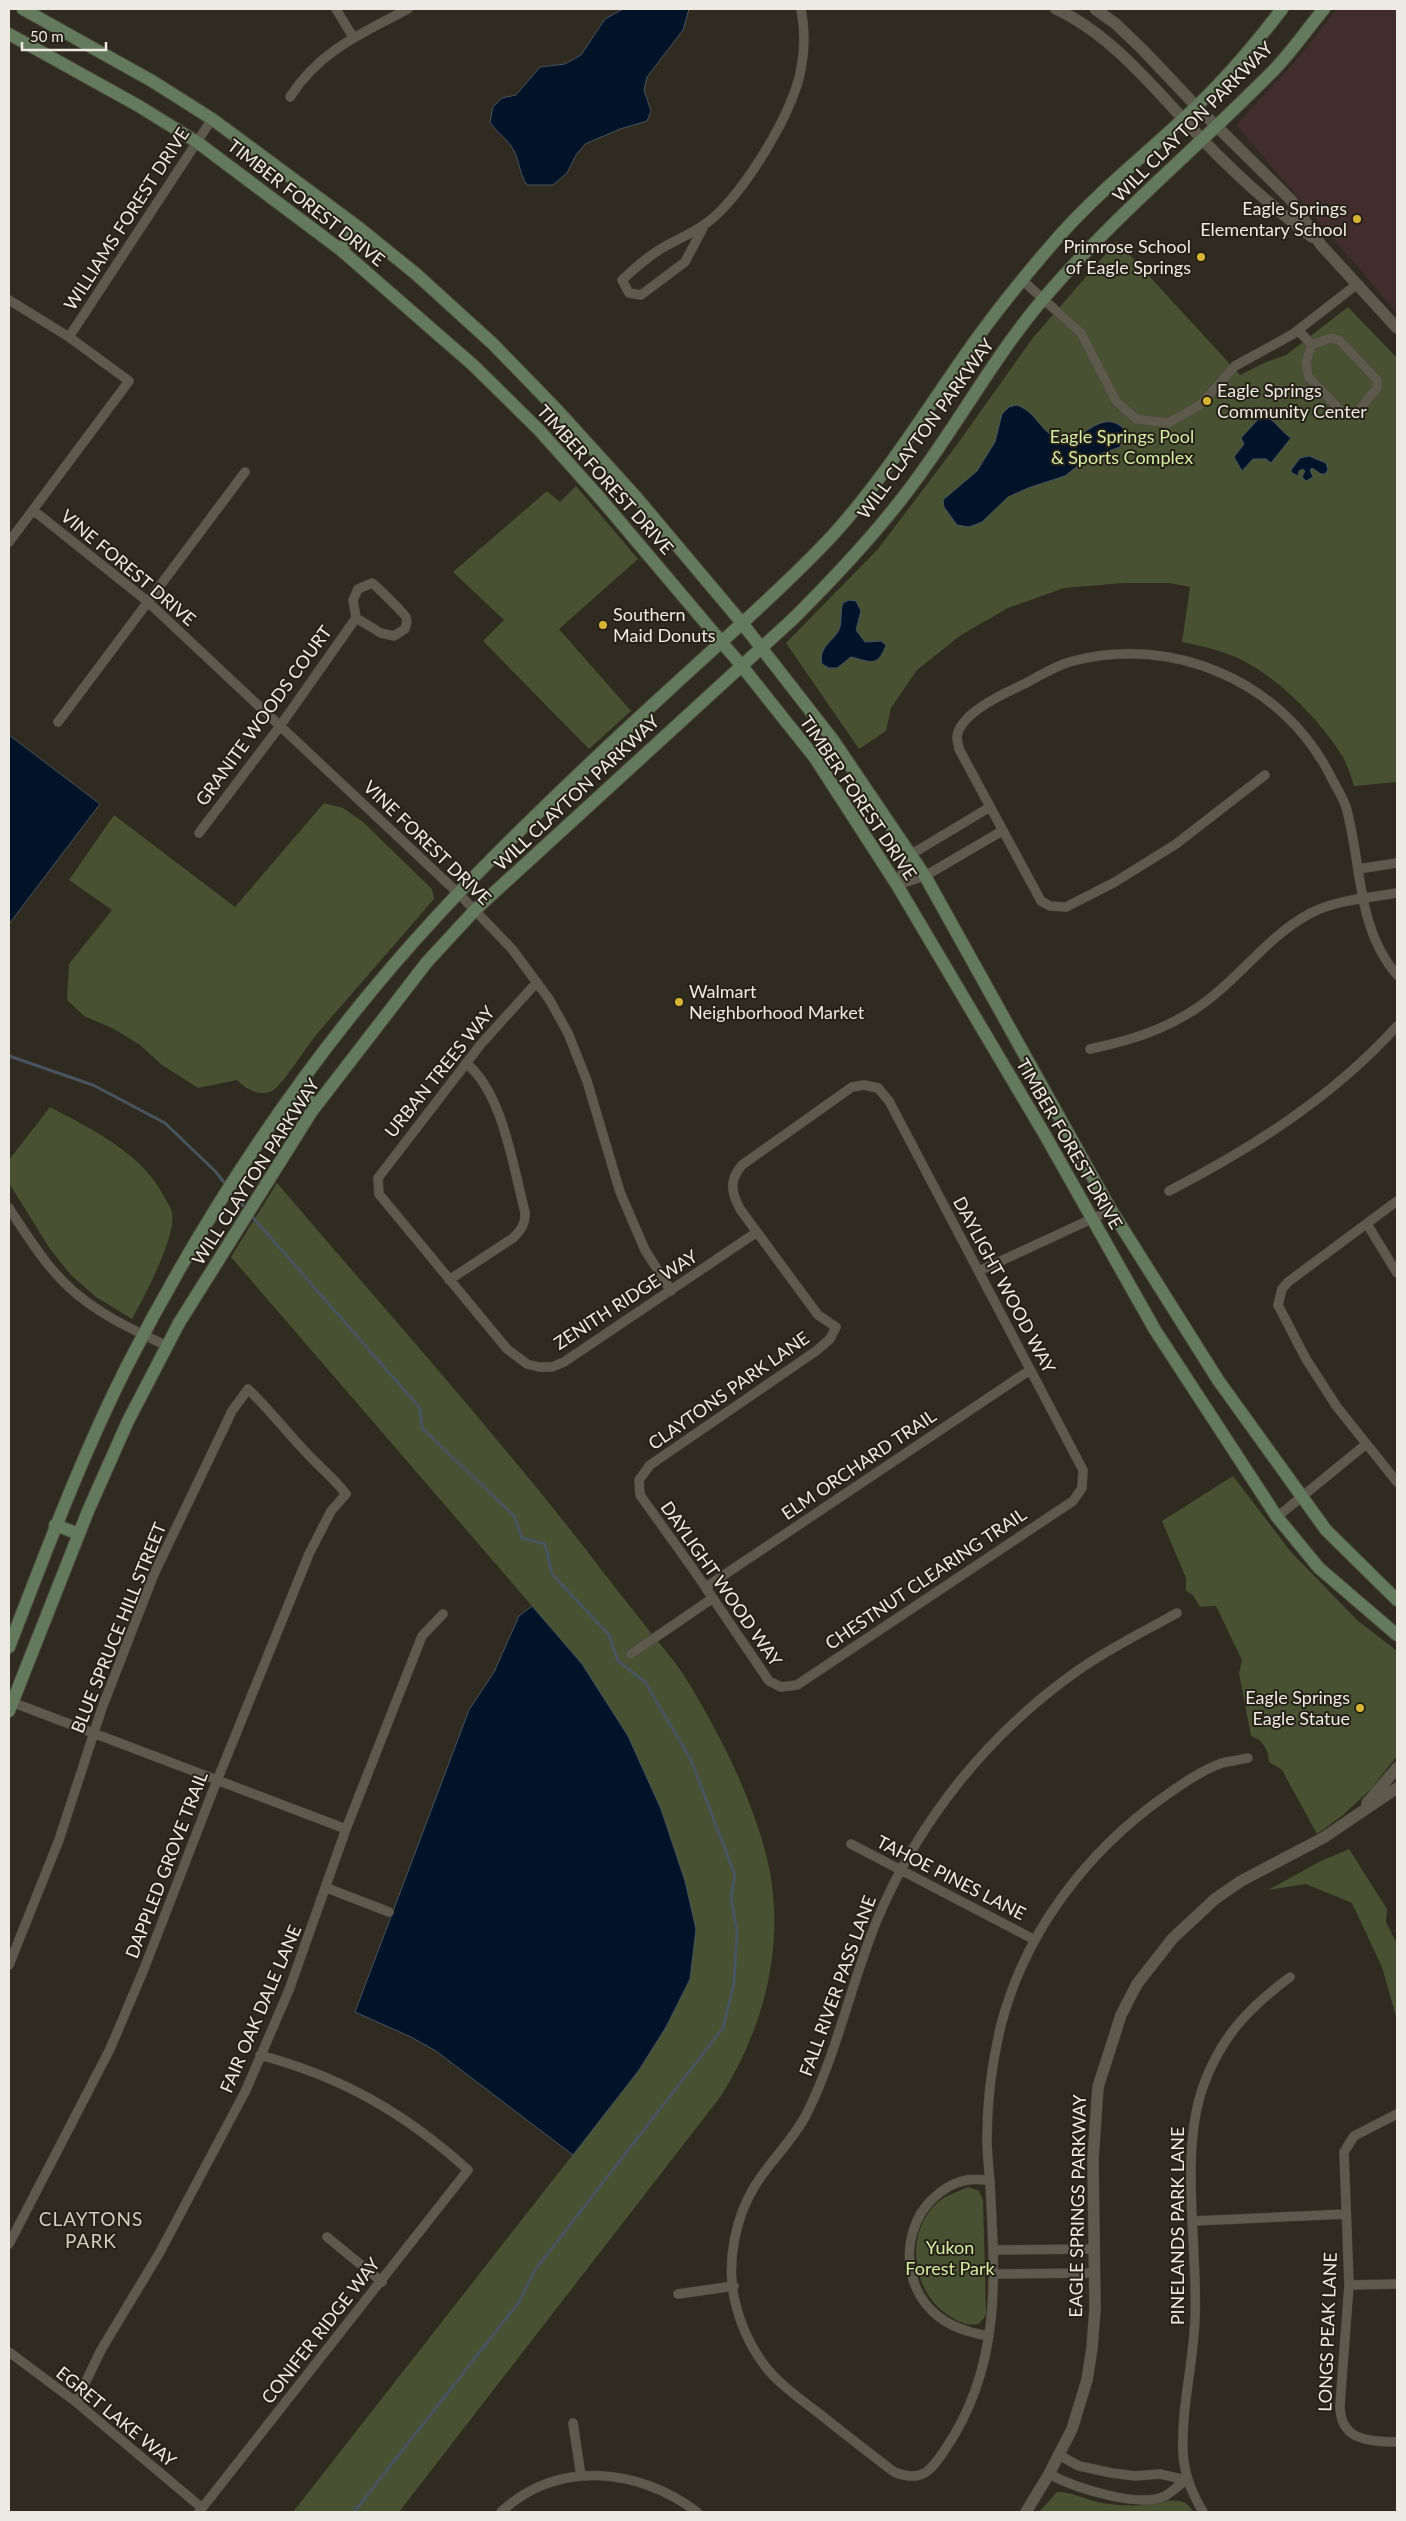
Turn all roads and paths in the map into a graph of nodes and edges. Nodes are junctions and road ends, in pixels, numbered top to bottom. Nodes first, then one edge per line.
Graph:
1 (23, 9) edge
2 (336, 9) edge
3 (408, 9) edge
4 (801, 9) edge
5 (1056, 9) edge
6 (1095, 9) edge
7 (1282, 9) edge
8 (1324, 9) edge
9 (9, 34) edge
10 (353, 37) junction
11 (290, 97) dead end
12 (1197, 107) junction
13 (212, 119) junction
14 (1183, 119) junction
15 (1216, 125) junction
16 (1201, 138) junction
17 (197, 142) junction
18 (705, 224) junction
19 (358, 227) junction
20 (1321, 245) junction
21 (341, 250) junction
22 (1022, 280) junction
23 (1356, 285) junction
24 (1042, 299) junction
25 (9, 300) edge
26 (1397, 328) edge
27 (1298, 330) junction
28 (69, 337) junction
29 (1312, 345) junction
30 (245, 472) dead end
31 (33, 510) junction
32 (9, 542) edge
33 (147, 601) junction
34 (356, 618) junction
35 (742, 623) junction
36 (720, 643) junction
37 (761, 648) junction
38 (741, 665) junction
39 (58, 722) dead end
40 (280, 726) junction
41 (1265, 775) dead end
42 (990, 807) junction
43 (1002, 830) junction
44 (199, 833) dead end
45 (910, 854) junction
46 (1397, 863) edge
47 (1358, 869) junction
48 (925, 876) junction
49 (897, 885) junction
50 (1397, 893) edge
51 (459, 894) junction
52 (1363, 899) junction
53 (475, 910) junction
54 (1397, 975) edge
55 (537, 982) junction
56 (1397, 1026) edge
57 (1090, 1049) dead end
58 (466, 1062) junction
59 (296, 1091) junction
60 (316, 1106) junction
61 (377, 1187) joint
62 (1169, 1191) dead end
63 (1397, 1201) edge
64 (9, 1208) edge
65 (1110, 1210) junction
66 (1092, 1219) junction
67 (1366, 1224) junction
68 (757, 1232) junction
69 (978, 1271) junction
70 (1397, 1273) edge
71 (450, 1280) junction
72 (671, 1291) junction
73 (144, 1334) junction
74 (167, 1346) junction
75 (1030, 1370) junction
76 (1365, 1444) junction
77 (639, 1480) joint
78 (1397, 1482) edge
79 (346, 1494) joint
80 (1302, 1497) junction
81 (1073, 1501) joint
82 (1277, 1517) junction
83 (55, 1526) junction
84 (79, 1534) junction
85 (706, 1587) junction
86 (713, 1598) junction
87 (1397, 1600) edge
88 (1177, 1613) dead end
89 (443, 1614) dead end
90 (1397, 1635) edge
91 (9, 1647) edge
92 (631, 1654) dead end
93 (796, 1685) joint
94 (10, 1705) edge
95 (94, 1733) junction
96 (1248, 1758) dead end
97 (1397, 1768) edge
98 (218, 1779) junction
99 (1397, 1788) edge
100 (1348, 1822) junction
101 (346, 1828) junction
102 (851, 1844) dead end
103 (900, 1870) junction
104 (327, 1888) junction
105 (389, 1912) dead end
106 (1035, 1940) junction
107 (9, 1965) edge
108 (1290, 1977) dead end
109 (260, 2055) junction
110 (1397, 2114) edge
111 (990, 2180) junction
112 (1346, 2214) junction
113 (1193, 2221) junction
114 (327, 2237) dead end
115 (9, 2244) edge
116 (1094, 2249) junction
117 (993, 2250) junction
118 (1094, 2273) junction
119 (995, 2274) junction
120 (382, 2282) junction
121 (1397, 2284) edge
122 (1349, 2285) junction
123 (734, 2286) junction
124 (678, 2294) dead end
125 (989, 2336) junction
126 (9, 2352) edge
127 (76, 2402) junction
128 (574, 2423) dead end
129 (1397, 2442) edge
130 (1059, 2455) junction
131 (1049, 2474) junction
132 (581, 2476) junction
133 (1186, 2480) junction
134 (200, 2510) edge
135 (501, 2512) edge
136 (697, 2512) edge
137 (1026, 2512) edge
138 (1203, 2512) edge

1 - 13 main road, TIMBER FOREST DRIVE
2 - 10 street
3 - 10 street
4 - 18 street
5 - 14 street
6 - 12 street
7 - 12 main road, WILL CLAYTON PARKWAY
8 - 15 main road, WILL CLAYTON PARKWAY
9 - 17 main road, TIMBER FOREST DRIVE
10 - 11 street
12 - 14 main road, WILL CLAYTON PARKWAY
12 - 15 street
13 - 17 street, WILLIAMS FOREST DRIVE
13 - 19 main road, TIMBER FOREST DRIVE
14 - 16 street
14 - 22 main road, WILL CLAYTON PARKWAY
15 - 16 main road, WILL CLAYTON PARKWAY
15 - 20 street
16 - 20 street
16 - 24 main road, WILL CLAYTON PARKWAY
17 - 21 main road, TIMBER FOREST DRIVE
17 - 28 street, WILLIAMS FOREST DRIVE
18 - 18 street
19 - 21 main road
19 - 35 main road, TIMBER FOREST DRIVE
20 - 23 street
21 - 36 main road, TIMBER FOREST DRIVE
22 - 24 street
22 - 35 main road, WILL CLAYTON PARKWAY
23 - 26 street
23 - 27 street
24 - 27 street
24 - 37 main road, WILL CLAYTON PARKWAY
25 - 28 street
27 - 29 street
28 - 31 street
29 - 29 street
30 - 33 street
31 - 32 street
31 - 33 street, VINE FOREST DRIVE
33 - 39 street
33 - 40 street, VINE FOREST DRIVE
34 - 34 street, GRANITE WOODS COURT
34 - 40 street, GRANITE WOODS COURT
35 - 36 main road, WILL CLAYTON PARKWAY
35 - 37 main road, TIMBER FOREST DRIVE
36 - 38 main road, TIMBER FOREST DRIVE
36 - 51 main road, WILL CLAYTON PARKWAY
37 - 38 main road, WILL CLAYTON PARKWAY
37 - 45 main road, TIMBER FOREST DRIVE
38 - 49 main road, TIMBER FOREST DRIVE
38 - 53 main road, WILL CLAYTON PARKWAY
40 - 44 street, GRANITE WOODS COURT
40 - 51 street, VINE FOREST DRIVE
41 - 43 street
42 - 43 street
42 - 45 street
42 - 47 street
43 - 48 street
45 - 48 main road, TIMBER FOREST DRIVE
45 - 49 street
46 - 47 street
47 - 52 street
48 - 49 street
48 - 65 main road, TIMBER FOREST DRIVE
49 - 66 main road, TIMBER FOREST DRIVE
50 - 52 street
51 - 53 street, VINE FOREST DRIVE
51 - 59 main road, WILL CLAYTON PARKWAY
52 - 54 street
52 - 57 street
53 - 55 street, VINE FOREST DRIVE
53 - 60 main road, WILL CLAYTON PARKWAY
55 - 58 street, URBAN TREES WAY
55 - 72 street, VINE FOREST DRIVE
56 - 62 street
58 - 61 street, URBAN TREES WAY
58 - 71 street
59 - 60 main road
59 - 73 main road, WILL CLAYTON PARKWAY
60 - 74 main road, WILL CLAYTON PARKWAY
61 - 71 street, ZENITH RIDGE WAY
63 - 67 street
64 - 73 street
65 - 66 street
65 - 80 main road, TIMBER FOREST DRIVE
66 - 69 street
66 - 82 main road, TIMBER FOREST DRIVE
67 - 70 street
67 - 76 street
68 - 69 street, DAYLIGHT WOOD WAY
68 - 72 street, ZENITH RIDGE WAY
68 - 77 street, CLAYTONS PARK LANE
69 - 75 street, DAYLIGHT WOOD WAY
71 - 72 street, ZENITH RIDGE WAY
73 - 74 street
73 - 83 main road, WILL CLAYTON PARKWAY
74 - 84 main road, WILL CLAYTON PARKWAY
75 - 81 street, DAYLIGHT WOOD WAY
75 - 85 street, ELM ORCHARD TRAIL
76 - 78 street
76 - 80 street
77 - 85 street, DAYLIGHT WOOD WAY
79 - 95 street, BLUE SPRUCE HILL STREET
79 - 98 street, DAPPLED GROVE TRAIL
80 - 82 street
80 - 87 main road, TIMBER FOREST DRIVE
81 - 93 street, CHESTNUT CLEARING TRAIL
82 - 90 main road, TIMBER FOREST DRIVE
83 - 84 main road
83 - 91 main road, WILL CLAYTON PARKWAY
84 - 94 main road, WILL CLAYTON PARKWAY
85 - 86 street, DAYLIGHT WOOD WAY
86 - 92 street
86 - 93 street, DAYLIGHT WOOD WAY
88 - 103 street, FALL RIVER PASS LANE
89 - 101 street, FAIR OAK DALE LANE
94 - 95 street
95 - 98 street
95 - 107 street, BLUE SPRUCE HILL STREET
96 - 106 street
97 - 100 street, EAGLE SPRINGS PARKWAY
98 - 101 street
98 - 115 street, DAPPLED GROVE TRAIL
99 - 100 street, EAGLE SPRINGS PARKWAY
100 - 116 street, EAGLE SPRINGS PARKWAY
101 - 104 street, FAIR OAK DALE LANE
102 - 103 street, TAHOE PINES LANE
103 - 106 street, TAHOE PINES LANE
103 - 123 street, FALL RIVER PASS LANE
104 - 105 street
104 - 109 street, FAIR OAK DALE LANE
106 - 111 street
108 - 113 street, PINELANDS PARK LANE
109 - 120 street, CONIFER RIDGE WAY
109 - 127 street, FAIR OAK DALE LANE
110 - 112 street, LONGS PEAK LANE
111 - 117 street
111 - 125 street
112 - 113 street
112 - 122 street, LONGS PEAK LANE
113 - 133 street, PINELANDS PARK LANE
114 - 120 street
116 - 117 street
116 - 118 street, EAGLE SPRINGS PARKWAY
117 - 119 street
118 - 119 street
118 - 130 street, EAGLE SPRINGS PARKWAY
119 - 125 street
120 - 134 street, CONIFER RIDGE WAY
121 - 122 street
122 - 129 street, LONGS PEAK LANE
123 - 124 street
123 - 125 street, FALL RIVER PASS LANE
126 - 127 street, EGRET LAKE WAY
127 - 134 street, EGRET LAKE WAY
128 - 132 street
130 - 131 street, EAGLE SPRINGS PARKWAY
130 - 133 street
131 - 133 street
131 - 137 street, EAGLE SPRINGS PARKWAY
132 - 135 street
132 - 136 street
133 - 138 street

